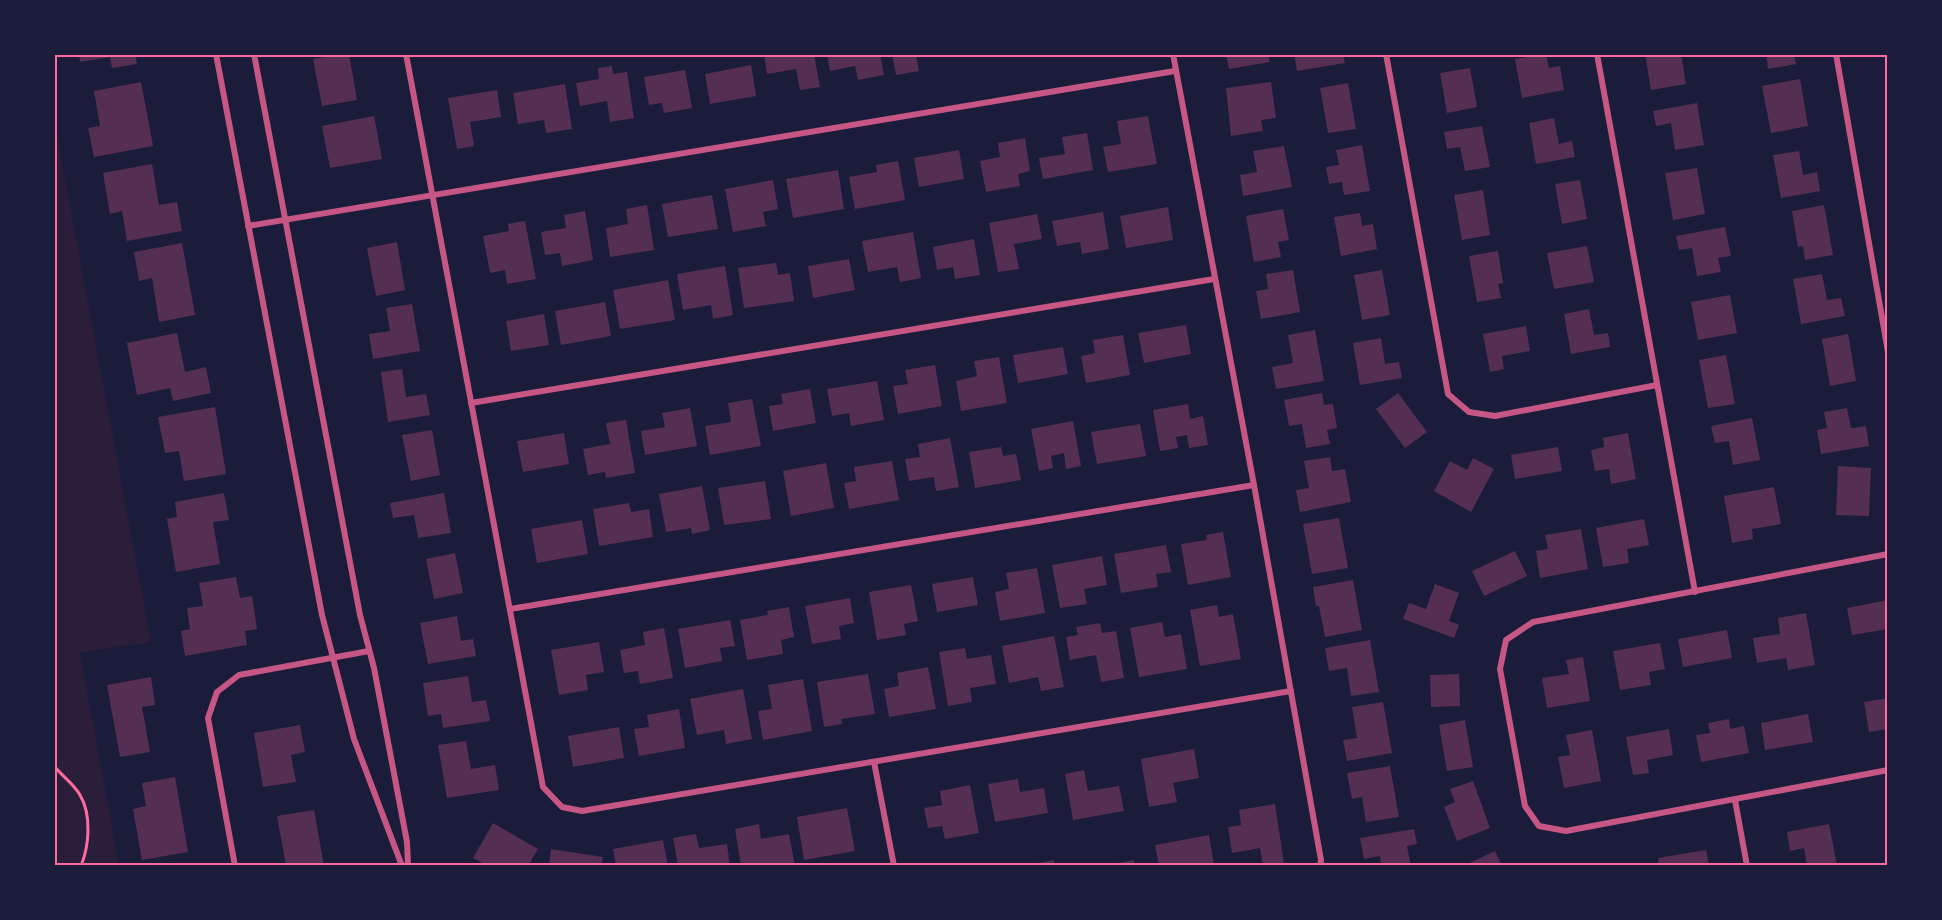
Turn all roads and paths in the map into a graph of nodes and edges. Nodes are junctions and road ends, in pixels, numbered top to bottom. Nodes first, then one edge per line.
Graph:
1 (216, 54) edge
2 (254, 54) edge
3 (405, 54) edge
4 (1173, 54) edge
5 (1386, 54) edge
6 (1597, 54) edge
7 (1836, 54) edge
8 (1176, 71) junction
9 (433, 196) junction
10 (285, 220) junction
11 (248, 226) junction
12 (1214, 279) junction
13 (1888, 352) edge
14 (1657, 385) junction
15 (471, 403) junction
16 (1254, 485) junction
17 (1888, 554) edge
18 (1695, 592) junction
19 (510, 609) junction
20 (369, 651) junction
21 (333, 658) junction
22 (1291, 691) junction
23 (874, 762) junction
24 (54, 766) edge
25 (1888, 771) edge
26 (1735, 800) junction
27 (81, 866) edge
28 (235, 866) edge
29 (402, 866) edge
30 (408, 866) edge
31 (894, 866) edge
32 (1320, 866) edge
33 (1748, 866) edge

1 - 11 street
2 - 10 street
3 - 9 street
4 - 8 street
5 - 14 street
6 - 14 street
7 - 13 street
8 - 9 street
8 - 12 street
9 - 10 street
9 - 15 street
10 - 11 street
10 - 20 street
11 - 21 street
12 - 15 street
12 - 16 street
14 - 18 street
15 - 19 street
16 - 19 street
16 - 22 street
17 - 18 street
18 - 26 street
19 - 23 street
20 - 21 street
20 - 30 street
21 - 28 street
21 - 29 street
22 - 23 street
22 - 32 street
23 - 31 street
24 - 27 path
25 - 26 street
26 - 33 street

